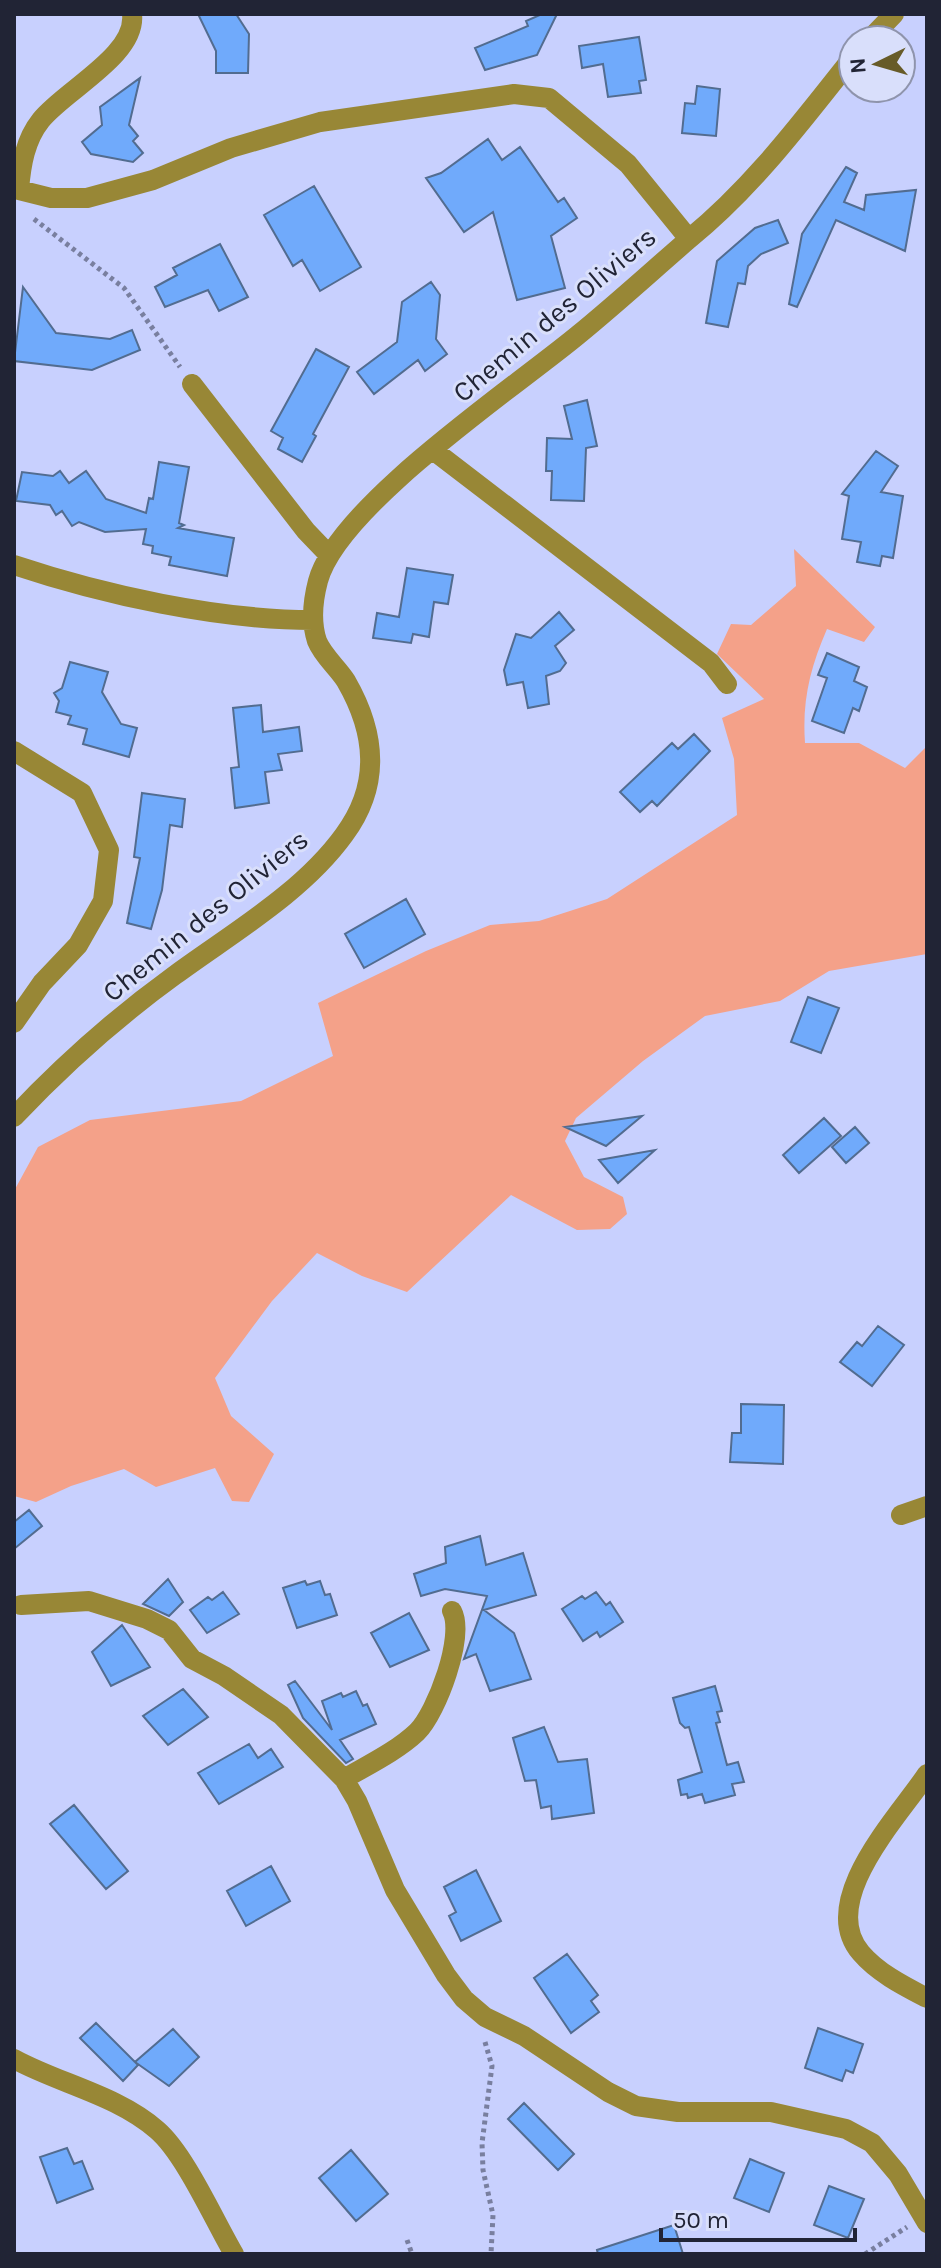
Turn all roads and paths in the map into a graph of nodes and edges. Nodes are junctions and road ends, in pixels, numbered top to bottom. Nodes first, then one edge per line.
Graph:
1 (132, 14) edge
2 (837, 77) edge
3 (16, 190) edge
4 (689, 239) junction
5 (192, 384) joint
6 (433, 450) junction
7 (329, 555) junction
8 (14, 565) edge
9 (313, 620) junction
10 (727, 684) dead end
11 (14, 751) edge
12 (14, 1023) edge
13 (14, 1117) edge
14 (927, 1506) edge
15 (901, 1515) dead end
16 (21, 1605) dead end
17 (452, 1611) dead end
18 (927, 1774) edge
19 (344, 1779) junction
20 (927, 1998) edge
21 (485, 2017) junction
22 (14, 2059) edge
23 (926, 2219) edge
24 (407, 2240) dead end
25 (234, 2254) edge
26 (412, 2254) edge
27 (491, 2254) edge
28 (865, 2254) edge

1 - 3 street
2 - 4 street
3 - 4 street, Chemin des Oliviers
3 - 5 path
4 - 6 street, Chemin des Oliviers
5 - 7 street
6 - 7 street, Chemin des Oliviers
6 - 10 street
7 - 9 street, Chemin des Oliviers
8 - 9 street
9 - 13 street, Chemin des Oliviers
11 - 12 street
14 - 15 street
16 - 19 street
17 - 19 street
18 - 20 street
19 - 21 street
21 - 23 street
21 - 27 path
22 - 25 street
23 - 28 path
24 - 26 path

